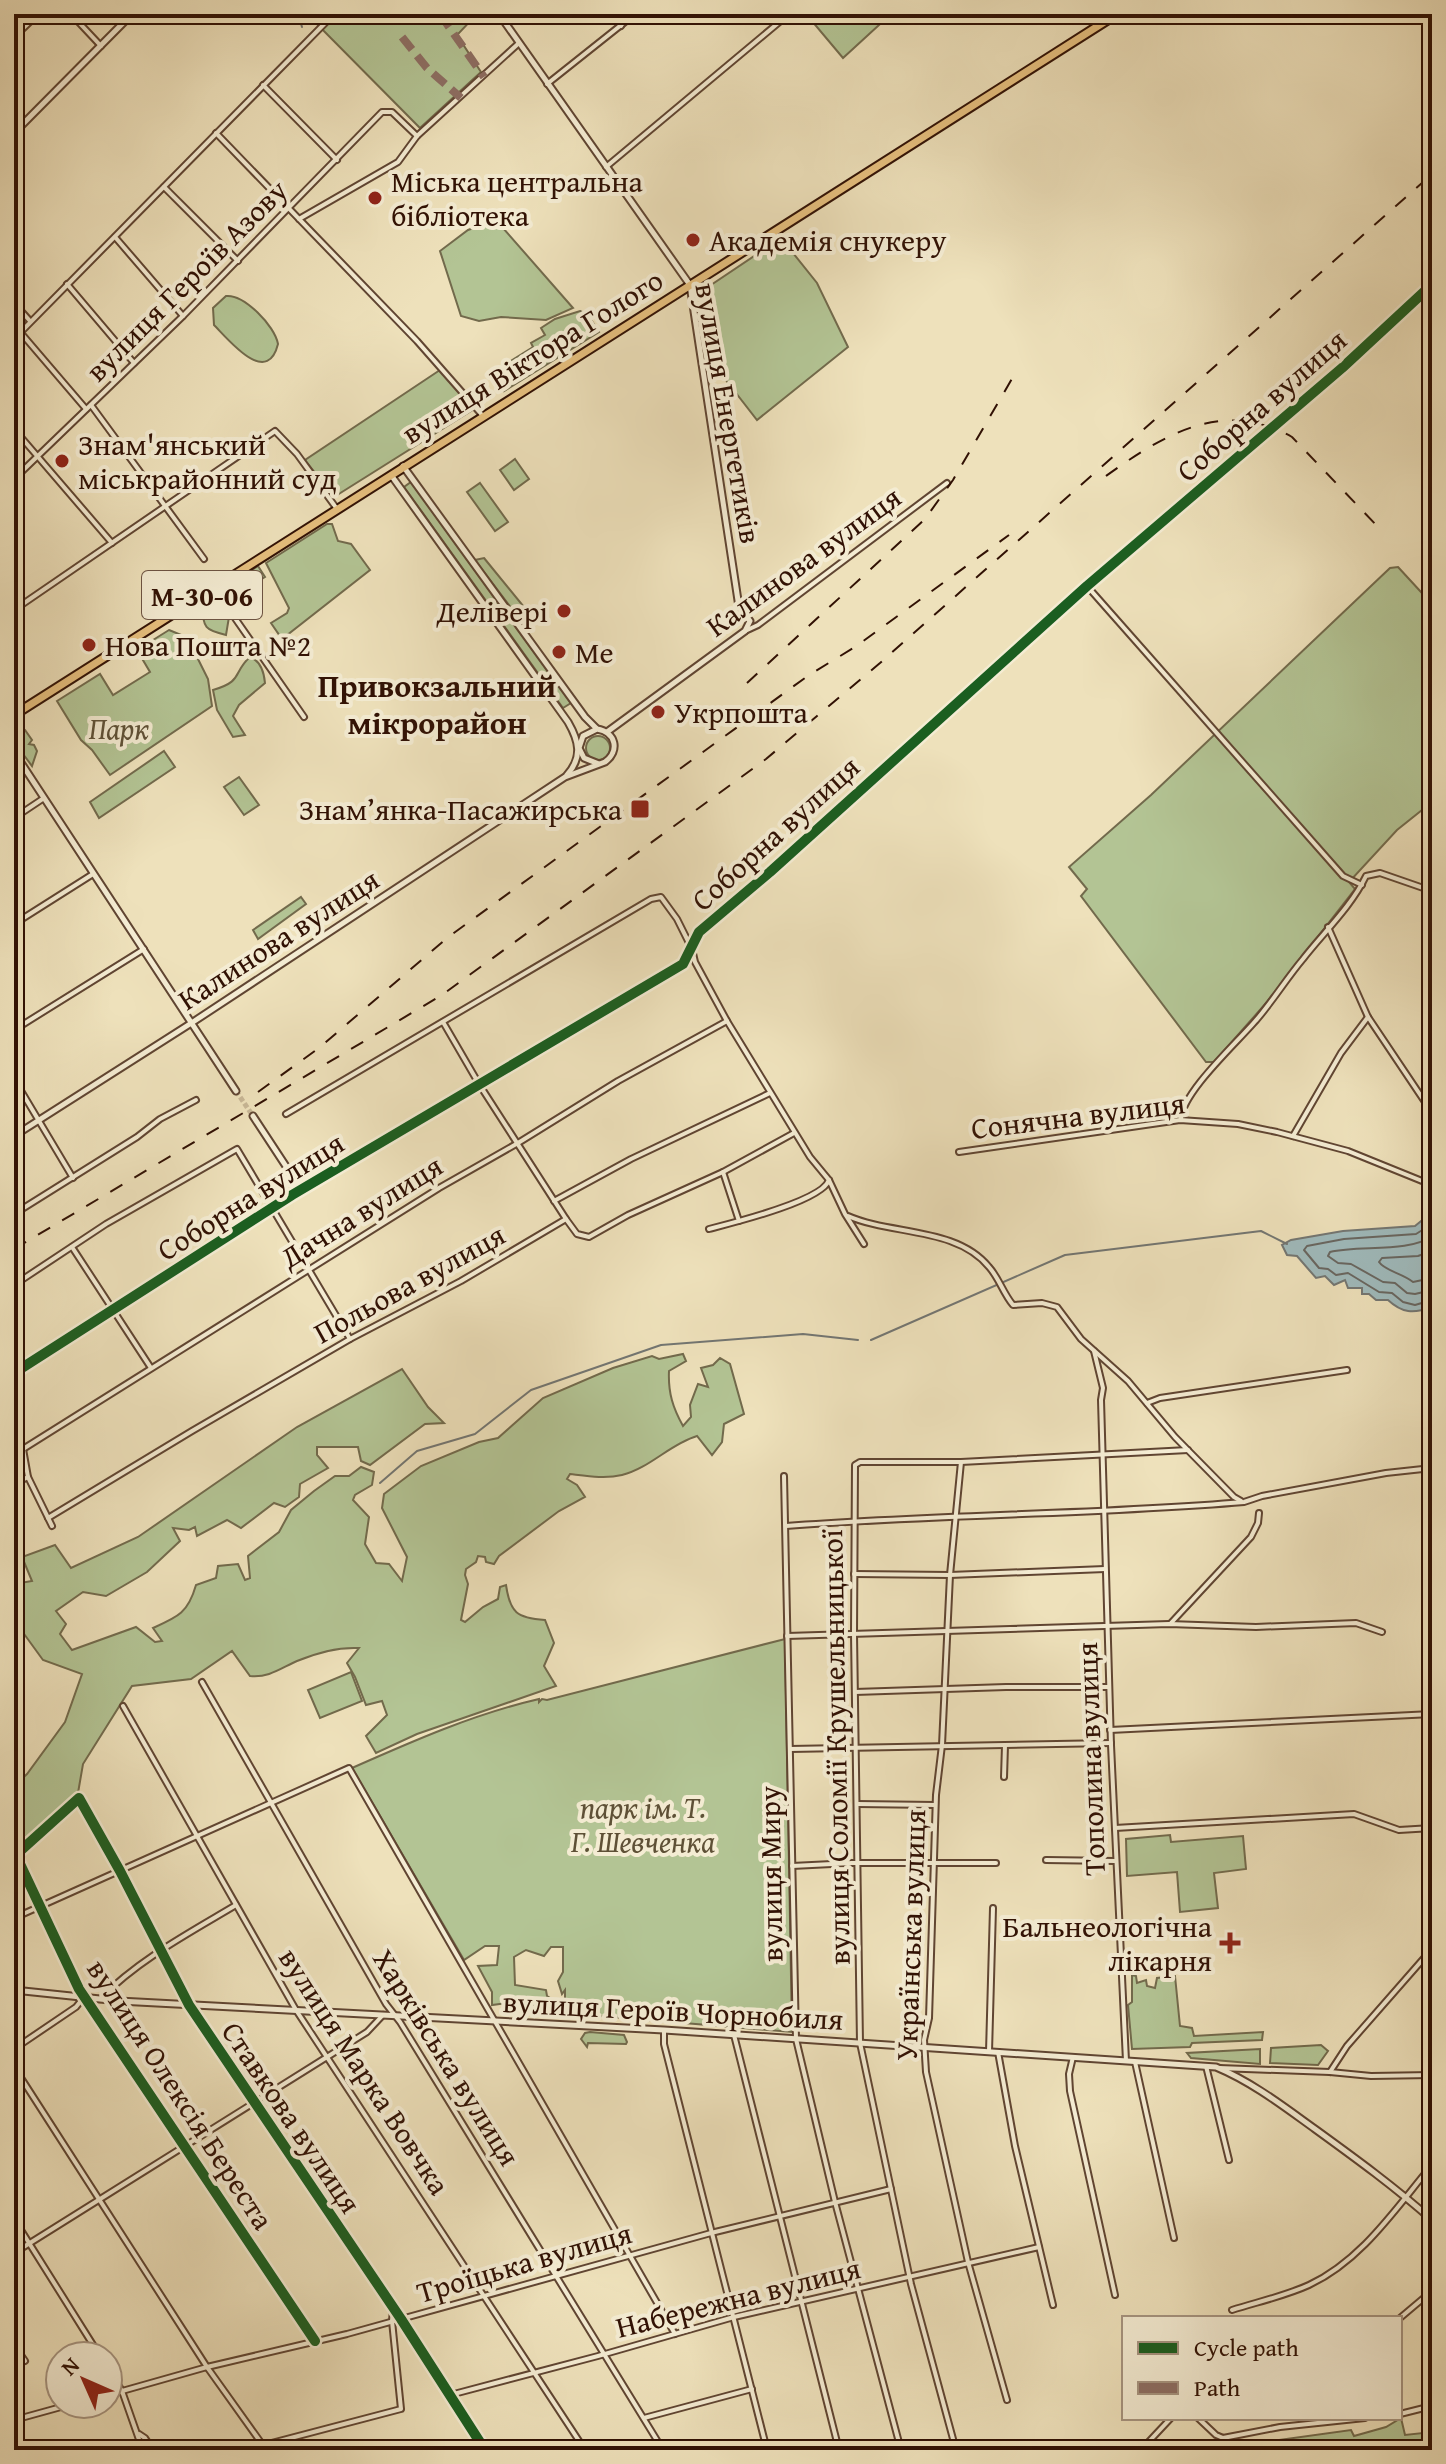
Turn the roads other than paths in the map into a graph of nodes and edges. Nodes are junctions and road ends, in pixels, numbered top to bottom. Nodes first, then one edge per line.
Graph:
1 (38, 14) edge
2 (71, 14) edge
3 (132, 14) edge
4 (334, 14) edge
5 (499, 14) edge
6 (610, 14) edge
7 (635, 14) edge
8 (789, 14) edge
9 (1117, 14) edge
10 (621, 26) junction
11 (14, 37) edge
12 (519, 43) junction
13 (101, 46) junction
14 (547, 84) junction
15 (263, 85) junction
16 (14, 133) edge
17 (216, 133) junction
18 (417, 136) junction
19 (337, 160) junction
20 (606, 167) junction
21 (164, 187) junction
22 (289, 209) junction
23 (299, 219) junction
24 (115, 237) junction
25 (238, 261) junction
26 (67, 284) junction
27 (690, 285) junction
28 (1425, 291) dead end
29 (14, 303) edge
30 (183, 316) junction
31 (30, 321) junction
32 (21, 333) junction
33 (14, 339) edge
34 (134, 363) junction
35 (91, 405) junction
36 (86, 409) junction
37 (483, 416) junction
38 (14, 429) edge
39 (37, 456) junction
40 (403, 466) junction
41 (390, 475) junction
42 (14, 479) edge
43 (947, 483) dead end
44 (166, 506) junction
45 (337, 509) junction
46 (112, 543) junction
47 (204, 559) dead end
48 (1087, 586) junction
49 (214, 588) junction
50 (14, 610) edge
51 (745, 631) junction
52 (14, 715) edge
53 (304, 717) dead end
54 (597, 729) junction
55 (607, 732) junction
56 (579, 748) junction
57 (14, 752) edge
58 (599, 764) junction
59 (565, 777) junction
60 (44, 798) junction
61 (14, 818) edge
62 (94, 873) junction
63 (1362, 885) junction
64 (1432, 891) edge
65 (14, 924) edge
66 (1328, 927) junction
67 (144, 949) junction
68 (692, 949) junction
69 (1368, 1017) junction
70 (727, 1021) junction
71 (193, 1022) junction
72 (443, 1022) junction
73 (14, 1030) edge
74 (14, 1079) edge
75 (479, 1084) junction
76 (236, 1091) tunnel mouth
77 (770, 1093) junction
78 (196, 1100) dead end
79 (286, 1114) dead end
80 (253, 1116) tunnel mouth
81 (39, 1120) junction
82 (1180, 1120) junction
83 (1432, 1122) edge
84 (794, 1133) junction
85 (14, 1136) edge
86 (1293, 1136) junction
87 (518, 1143) junction
88 (959, 1152) dead end
89 (723, 1172) junction
90 (73, 1178) junction
91 (295, 1180) junction
92 (829, 1180) junction
93 (309, 1185) junction
94 (1432, 1185) edge
95 (292, 1195) junction
96 (554, 1201) junction
97 (273, 1207) junction
98 (14, 1214) edge
99 (845, 1214) junction
100 (566, 1219) junction
101 (739, 1221) junction
102 (709, 1229) dead end
103 (864, 1244) dead end
104 (72, 1247) junction
105 (308, 1269) junction
106 (14, 1285) edge
107 (113, 1310) junction
108 (350, 1339) junction
109 (1094, 1351) junction
110 (151, 1368) junction
111 (1347, 1370) dead end
112 (14, 1373) edge
113 (1147, 1403) junction
114 (14, 1434) edge
115 (23, 1449) junction
116 (1188, 1450) junction
117 (1102, 1454) junction
118 (961, 1462) junction
119 (1432, 1468) edge
120 (784, 1476) dead end
121 (28, 1477) junction
122 (14, 1484) edge
123 (1244, 1502) junction
124 (1104, 1511) junction
125 (1259, 1513) dead end
126 (48, 1518) junction
127 (955, 1518) junction
128 (854, 1521) junction
129 (52, 1526) dead end
130 (786, 1526) junction
131 (1105, 1569) junction
132 (854, 1574) junction
133 (950, 1575) junction
134 (1169, 1624) junction
135 (1106, 1627) junction
136 (947, 1631) junction
137 (1382, 1632) dead end
138 (854, 1634) junction
139 (787, 1636) junction
140 (202, 1682) dead end
141 (1109, 1687) junction
142 (945, 1689) junction
143 (855, 1692) junction
144 (123, 1706) dead end
145 (1432, 1714) edge
146 (1110, 1730) junction
147 (1111, 1743) junction
148 (942, 1745) junction
149 (1005, 1745) junction
150 (856, 1747) junction
151 (790, 1749) junction
152 (1004, 1777) dead end
153 (79, 1798) joint
154 (272, 1803) junction
155 (857, 1804) junction
156 (936, 1805) junction
157 (1115, 1828) junction
158 (1432, 1828) edge
159 (196, 1838) junction
160 (1046, 1860) dead end
161 (1116, 1861) junction
162 (859, 1863) junction
163 (934, 1863) junction
164 (996, 1863) dead end
165 (792, 1866) junction
166 (120, 1871) junction
167 (236, 1905) junction
168 (40, 1906) junction
169 (993, 1908) dead end
170 (14, 1918) edge
171 (1432, 1949) edge
172 (161, 1951) junction
173 (14, 1990) edge
174 (84, 1997) junction
175 (100, 1999) junction
176 (189, 2005) junction
177 (296, 2010) junction
178 (383, 2015) junction
179 (395, 2016) junction
180 (493, 2021) junction
181 (664, 2030) junction
182 (734, 2035) junction
183 (796, 2039) junction
184 (860, 2043) junction
185 (924, 2046) junction
186 (14, 2049) edge
187 (989, 2052) junction
188 (998, 2052) junction
189 (327, 2057) junction
190 (1073, 2057) junction
191 (1126, 2061) junction
192 (1135, 2062) junction
193 (1206, 2066) junction
194 (14, 2067) edge
195 (1216, 2067) junction
196 (1330, 2072) junction
197 (1432, 2075) edge
198 (254, 2103) junction
199 (186, 2146) junction
200 (1229, 2160) dead end
201 (1432, 2165) edge
202 (891, 2189) junction
203 (1406, 2196) junction
204 (100, 2201) junction
205 (835, 2202) junction
206 (780, 2215) junction
207 (14, 2219) edge
208 (1432, 2220) edge
209 (711, 2233) junction
210 (1174, 2238) dead end
211 (30, 2243) junction
212 (1039, 2247) junction
213 (14, 2253) edge
214 (629, 2255) junction
215 (968, 2262) junction
216 (910, 2275) junction
217 (556, 2276) junction
218 (859, 2289) junction
219 (1432, 2291) edge
220 (484, 2295) junction
221 (1115, 2295) dead end
222 (801, 2301) junction
223 (1053, 2305) dead end
224 (393, 2309) junction
225 (1232, 2310) dead end
226 (1402, 2316) edge
227 (734, 2317) junction
228 (401, 2319) junction
229 (392, 2321) junction
230 (675, 2334) junction
231 (90, 2340) edge
232 (315, 2341) junction
233 (14, 2345) edge
234 (605, 2354) junction
235 (25, 2361) dead end
236 (207, 2367) junction
237 (534, 2373) junction
238 (752, 2389) junction
239 (124, 2390) edge
240 (450, 2395) junction
241 (124, 2397) edge
242 (1007, 2400) dead end
243 (1432, 2406) edge
244 (44, 2412) edge
245 (1402, 2414) edge
246 (644, 2418) junction
247 (14, 2420) edge
248 (1169, 2420) edge
249 (1200, 2420) edge
250 (1346, 2420) edge
251 (137, 2433) junction
252 (262, 2444) junction
253 (142, 2448) edge
254 (153, 2450) edge
255 (245, 2450) edge
256 (485, 2450) edge
257 (585, 2450) edge
258 (663, 2450) edge
259 (767, 2450) edge
260 (839, 2450) edge
261 (901, 2450) edge
262 (956, 2450) edge
263 (1141, 2450) edge

1 - 11 street
2 - 13 street
3 - 13 street
4 - 15 street
5 - 12 street, вулиця Енергетиків
6 - 10 street
7 - 10 street
8 - 20 street
9 - 27 main road, вулиця Віктора Голого / М-30-06
10 - 14 street
12 - 14 street, вулиця Енергетиків
12 - 18 street
13 - 16 street
14 - 20 street, вулиця Енергетиків
15 - 17 street
15 - 19 street
17 - 21 street
17 - 22 street
18 - 19 street, вулиця Героїв Азову
18 - 23 street
19 - 22 street, вулиця Героїв Азову
20 - 27 street, вулиця Енергетиків
21 - 24 street
21 - 25 street
22 - 23 street
22 - 25 street, вулиця Героїв Азову
23 - 37 street
24 - 26 street
24 - 30 street
25 - 30 street, вулиця Героїв Азову
26 - 31 street
26 - 34 street
27 - 37 main road, вулиця Віктора Голого / М-30-06
27 - 51 street, вулиця Енергетиків
28 - 48 street, Соборна вулиця
29 - 31 street
30 - 34 street, вулиця Героїв Азову
31 - 32 street
32 - 33 street
32 - 36 street
34 - 35 street, вулиця Героїв Азову
35 - 36 street, вулиця Героїв Азову
35 - 44 street
36 - 39 street, вулиця Героїв Азову
37 - 40 main road, вулиця Віктора Голого / М-30-06
38 - 39 street
39 - 42 street, вулиця Героїв Азову
39 - 46 street
40 - 41 main road, вулиця Віктора Голого / М-30-06
40 - 54 street
41 - 45 main road, вулиця Віктора Голого / М-30-06
41 - 56 street
43 - 51 street, Калинова вулиця
44 - 45 street
44 - 46 street
44 - 47 street
45 - 49 main road, вулиця Віктора Голого / М-30-06
46 - 50 street
48 - 63 street
48 - 68 street, Соборна вулиця
49 - 52 main road, вулиця Віктора Голого / М-30-06
49 - 53 street
51 - 55 street, Калинова вулиця
54 - 55 street
54 - 56 street
55 - 58 street
56 - 58 street
56 - 59 street
57 - 60 street
58 - 59 street, Калинова вулиця
59 - 71 street, Калинова вулиця
60 - 61 street
60 - 62 street
62 - 65 street
62 - 67 street
63 - 64 street
63 - 66 street
66 - 69 street
66 - 82 street
67 - 71 street
67 - 73 street
68 - 70 street
68 - 72 street
68 - 75 street, Соборна вулиця
69 - 83 street
69 - 86 street
70 - 77 street
70 - 87 street, Дачна вулиця
71 - 76 street
71 - 81 street, Калинова вулиця
72 - 75 street
72 - 79 street
74 - 81 street
75 - 87 street
75 - 93 street, Соборна вулиця
77 - 84 street
77 - 96 street
78 - 90 street
80 - 91 street
81 - 85 street, Калинова вулиця
81 - 90 street
82 - 86 street, Сонячна вулиця
82 - 88 street, Сонячна вулиця
84 - 89 street
84 - 92 street
86 - 94 street, Сонячна вулиця
87 - 96 street
87 - 105 street, Дачна вулиця
89 - 100 street
89 - 101 street
90 - 98 street
91 - 93 street
91 - 95 street
92 - 99 street
92 - 101 street
93 - 95 street, Соборна вулиця
95 - 97 street, Соборна вулиця
96 - 100 street
97 - 104 street
97 - 105 street
97 - 107 street, Соборна вулиця
99 - 103 street
99 - 109 street
100 - 108 street, Польова вулиця
101 - 102 street
104 - 106 street
104 - 107 street
105 - 108 street
105 - 110 street, Дачна вулиця
107 - 110 street
107 - 112 street, Соборна вулиця
108 - 126 street, Польова вулиця
109 - 113 street
109 - 117 street, Тополина вулиця
110 - 115 street, Дачна вулиця
111 - 113 street
113 - 116 street
114 - 115 street
115 - 121 street
116 - 117 street
116 - 123 street
117 - 118 street
117 - 124 street, Тополина вулиця
118 - 127 street, Українська вулиця
118 - 128 street, вулиця Соломії Крушельницької
119 - 123 street
120 - 130 street, вулиця Миру
121 - 122 street
121 - 126 street
123 - 124 street
124 - 127 street
124 - 131 street, Тополина вулиця
125 - 134 street
126 - 129 street
127 - 128 street
127 - 133 street, Українська вулиця
128 - 130 street
128 - 132 street, вулиця Соломії Крушельницької
130 - 139 street, вулиця Миру
131 - 133 street
131 - 135 street, Тополина вулиця
132 - 133 street
132 - 138 street, вулиця Соломії Крушельницької
133 - 136 street, Українська вулиця
134 - 135 street
134 - 137 street
135 - 136 street
135 - 141 street, Тополина вулиця
136 - 138 street
136 - 142 street, Українська вулиця
138 - 139 street
138 - 143 street, вулиця Соломії Крушельницької
139 - 151 street, вулиця Миру
140 - 154 street, Харківська вулиця
141 - 142 street
141 - 146 street, Тополина вулиця
142 - 143 street
142 - 148 street, Українська вулиця
143 - 150 street, вулиця Соломії Крушельницької
144 - 159 street, вулиця Марка Вовчка
145 - 146 street
146 - 147 street, Тополина вулиця
147 - 149 street
147 - 157 street, Тополина вулиця
148 - 149 street
148 - 150 street
148 - 156 street, Українська вулиця
149 - 152 street
150 - 151 street
150 - 155 street, вулиця Соломії Крушельницької
151 - 165 street, вулиця Миру
153 - 166 street, Ставкова вулиця
153 - 168 street, вулиця Олексія Береста
154 - 159 street
154 - 179 street, Харківська вулиця
154 - 180 street
155 - 156 street
155 - 162 street, вулиця Соломії Крушельницької
156 - 163 street, Українська вулиця
157 - 158 street
157 - 161 street, Тополина вулиця
159 - 166 street
159 - 167 street, вулиця Марка Вовчка
160 - 161 street
161 - 191 street, Тополина вулиця
162 - 163 street
162 - 165 street
162 - 184 street, вулиця Соломії Крушельницької
163 - 164 street
163 - 185 street, Українська вулиця
165 - 183 street, вулиця Миру
166 - 168 street
166 - 172 street, Ставкова вулиця
167 - 172 street
167 - 177 street, вулиця Марка Вовчка
168 - 170 street
168 - 174 street, вулиця Олексія Береста
169 - 187 street
171 - 196 street
172 - 175 street
172 - 176 street, Ставкова вулиця
173 - 174 street, вулиця Героїв Чорнобиля
174 - 175 street, вулиця Героїв Чорнобиля
174 - 186 street
174 - 199 street, вулиця Олексія Береста
175 - 176 street, вулиця Героїв Чорнобиля
176 - 177 street, вулиця Героїв Чорнобиля
176 - 198 street, Ставкова вулиця
177 - 178 street, вулиця Героїв Чорнобиля
177 - 189 street, вулиця Марка Вовчка
178 - 179 street, вулиця Героїв Чорнобиля
178 - 189 street
179 - 180 street, вулиця Героїв Чорнобиля
179 - 217 street, Харківська вулиця
180 - 181 street, вулиця Героїв Чорнобиля
180 - 214 street
181 - 182 street, вулиця Героїв Чорнобиля
181 - 209 street
182 - 183 street, вулиця Героїв Чорнобиля
182 - 206 street
183 - 184 street, вулиця Героїв Чорнобиля
183 - 205 street, вулиця Миру
184 - 185 street, вулиця Героїв Чорнобиля
184 - 202 street, вулиця Соломії Крушельницької
185 - 187 street, вулиця Героїв Чорнобиля
185 - 215 street, Українська вулиця
187 - 188 street, вулиця Героїв Чорнобиля
188 - 190 street, вулиця Героїв Чорнобиля
188 - 212 street
189 - 198 street
189 - 220 street, вулиця Марка Вовчка
190 - 191 street, вулиця Героїв Чорнобиля
190 - 221 street
191 - 192 street, вулиця Героїв Чорнобиля
192 - 193 street, вулиця Героїв Чорнобиля
192 - 210 street
193 - 195 street, вулиця Героїв Чорнобиля
193 - 200 street
194 - 204 street
195 - 196 street, вулиця Героїв Чорнобиля
195 - 203 street
196 - 197 street, вулиця Героїв Чорнобиля
198 - 199 street
198 - 224 street, Ставкова вулиця
199 - 204 street
199 - 232 street, вулиця Олексія Береста
201 - 203 street
202 - 205 street, Троїцька вулиця
202 - 216 street, вулиця Соломії Крушельницької
203 - 208 street
203 - 225 street
204 - 211 street
204 - 236 street
205 - 206 street, Троїцька вулиця
205 - 218 street, вулиця Миру
206 - 209 street, Троїцька вулиця
206 - 222 street
207 - 211 street
209 - 214 street, Троїцька вулиця
209 - 227 street
211 - 213 street
211 - 231 street
212 - 215 street, Набережна вулиця
212 - 223 street
214 - 217 street, Троїцька вулиця
214 - 230 street
215 - 216 street, Набережна вулиця
215 - 242 street, Українська вулиця
216 - 218 street, Набережна вулиця
216 - 262 street, вулиця Соломії Крушельницької
217 - 220 street, Троїцька вулиця
217 - 234 street, Харківська вулиця
218 - 222 street, Набережна вулиця
218 - 261 street, вулиця Миру
219 - 226 street
220 - 228 street, Троїцька вулиця
220 - 237 street, вулиця Марка Вовчка
222 - 227 street, Набережна вулиця
222 - 260 street
224 - 228 street, Ставкова вулиця
224 - 229 street
227 - 230 street, Набережна вулиця
227 - 238 street
228 - 229 street, Троїцька вулиця
228 - 240 street, Ставкова вулиця
229 - 232 street, Троїцька вулиця
229 - 252 street
230 - 234 street, Набережна вулиця
232 - 236 street, Троїцька вулиця
233 - 235 street
234 - 237 street, Набережна вулиця
234 - 246 street, Харківська вулиця
236 - 239 street, Троїцька вулиця
236 - 252 street
237 - 240 street, Набережна вулиця
237 - 257 street, вулиця Марка Вовчка
238 - 246 street
238 - 259 street
240 - 256 street, Ставкова вулиця
241 - 251 street
243 - 245 street
244 - 247 street
246 - 258 street, Харківська вулиця
248 - 263 street
249 - 250 street
251 - 253 street
251 - 254 street
252 - 255 street

